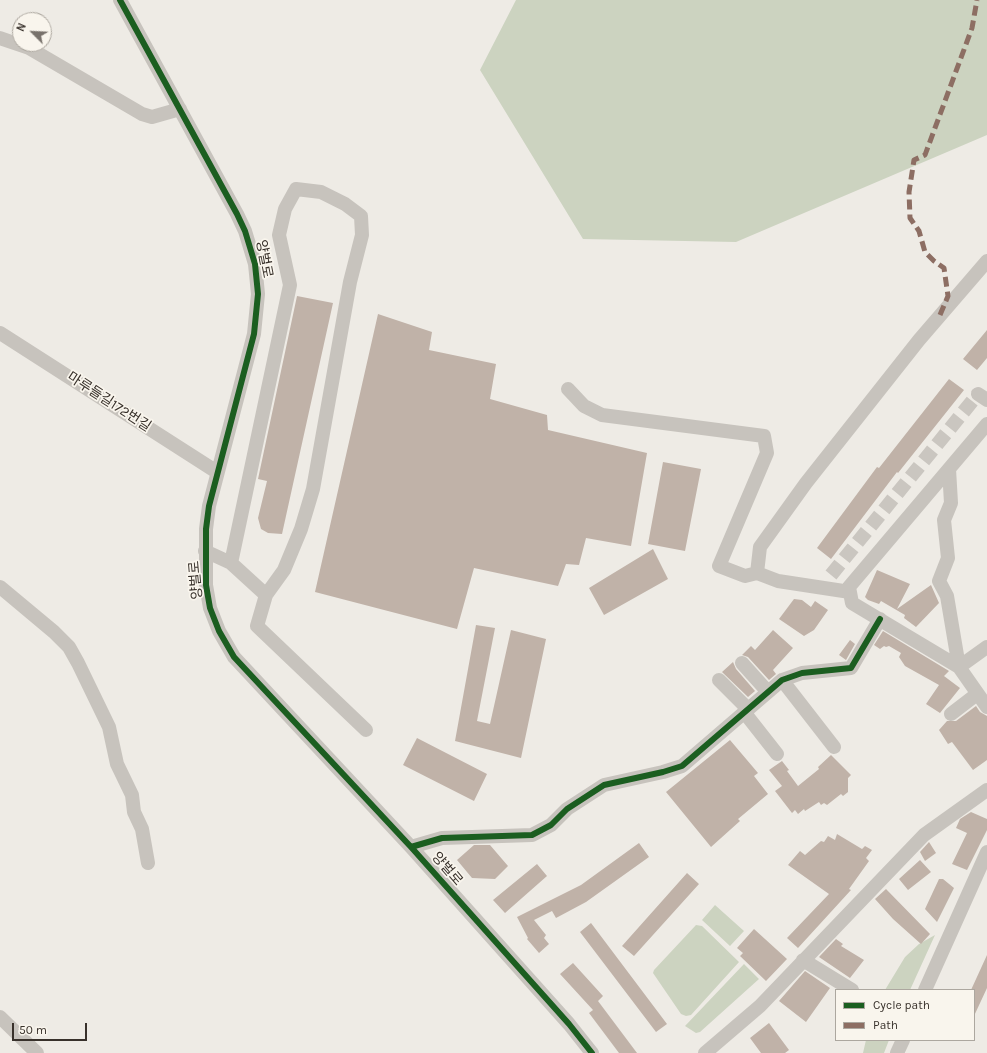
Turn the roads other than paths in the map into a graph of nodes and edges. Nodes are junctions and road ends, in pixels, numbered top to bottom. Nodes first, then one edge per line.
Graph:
1 (120, 0) edge
2 (0, 38) edge
3 (180, 109) junction
4 (987, 261) edge
5 (0, 333) edge
6 (568, 389) dead end
7 (987, 424) edge
8 (949, 469) junction
9 (217, 472) junction
10 (205, 551) junction
11 (231, 563) junction
12 (756, 573) junction
13 (0, 587) edge
14 (850, 592) junction
15 (266, 595) junction
16 (880, 619) junction
17 (987, 647) edge
18 (742, 663) dead end
19 (959, 666) junction
20 (719, 680) dead end
21 (782, 680) junction
22 (768, 692) junction
23 (977, 694) junction
24 (987, 707) edge
25 (746, 711) junction
26 (951, 714) dead end
27 (366, 730) dead end
28 (834, 747) dead end
29 (777, 754) dead end
30 (987, 790) edge
31 (411, 847) junction
32 (987, 852) edge
33 (148, 863) dead end
34 (803, 960) junction
35 (850, 989) edge
36 (926, 989) edge
37 (0, 1017) edge
38 (903, 1041) edge
39 (37, 1053) edge
40 (592, 1053) edge
41 (705, 1053) edge
42 (897, 1053) edge

1 - 3 street, 양벌로
2 - 3 street
3 - 9 street, 양벌로
4 - 12 street
5 - 9 street, 마루들길172번길
6 - 12 street
7 - 8 street
8 - 14 street
8 - 19 street
9 - 10 street, 양벌로
10 - 11 street
10 - 31 street, 양벌로
11 - 15 street
11 - 15 street
12 - 14 street
13 - 33 street
14 - 16 street
15 - 27 street
16 - 19 street
16 - 21 street
17 - 19 street
18 - 22 street
19 - 23 street
20 - 25 street
21 - 22 street
21 - 28 street
22 - 25 street
23 - 24 street
23 - 26 street
25 - 29 street
25 - 31 street
30 - 34 street
31 - 40 street, 양벌로
32 - 36 street
34 - 35 street
34 - 41 street
37 - 39 street
38 - 42 street

